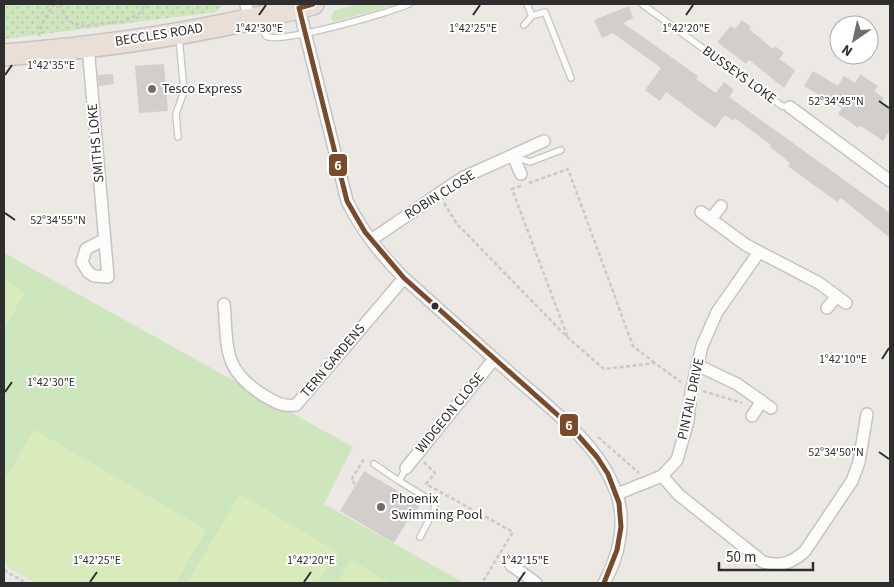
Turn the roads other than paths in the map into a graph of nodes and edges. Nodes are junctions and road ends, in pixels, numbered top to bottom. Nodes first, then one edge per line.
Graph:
1 (409, 4) edge
2 (527, 4) edge
3 (642, 4) edge
4 (306, 6) edge
5 (251, 13) edge
6 (532, 16) junction
7 (524, 25) dead end
8 (179, 34) junction
9 (306, 34) junction
10 (88, 46) junction
11 (4, 55) edge
12 (571, 78) dead end
13 (790, 107) joint
14 (178, 137) dead end
15 (544, 141) dead end
16 (561, 150) dead end
17 (513, 156) junction
18 (521, 174) dead end
19 (890, 181) edge
20 (721, 206) dead end
21 (701, 212) dead end
22 (712, 220) junction
23 (105, 240) dead end
24 (371, 240) junction
25 (759, 252) junction
26 (404, 278) junction
27 (224, 304) dead end
28 (827, 308) dead end
29 (494, 359) junction
30 (698, 365) junction
31 (866, 414) dead end
32 (752, 416) dead end
33 (374, 464) road end
34 (406, 468) joint
35 (662, 476) junction
36 (399, 481) junction
37 (617, 494) junction
38 (420, 537) dead end
39 (511, 565) dead end
40 (536, 583) edge
41 (604, 583) edge

1 - 9 lane
2 - 6 lane
3 - 13 lane, BUSSEYS LOKE
4 - 5 highway, BECCLES ROAD
4 - 9 street
5 - 8 highway, BECCLES ROAD
5 - 9 lane
6 - 7 lane
6 - 12 lane
8 - 10 highway, BECCLES ROAD
8 - 14 lane
9 - 24 street
10 - 11 highway, BECCLES ROAD
10 - 23 street, SMITHS LOKE
13 - 19 street, BUSSEYS LOKE
15 - 17 street, ROBIN CLOSE
16 - 17 lane
17 - 18 street
17 - 24 street, ROBIN CLOSE
20 - 22 street
21 - 22 street
22 - 25 street
24 - 26 street
25 - 28 street
25 - 30 street, PINTAIL DRIVE
26 - 27 street, TERN GARDENS
26 - 29 street
29 - 34 street, WIDGEON CLOSE
29 - 37 street
30 - 32 street
30 - 35 street, PINTAIL DRIVE
31 - 35 street
33 - 36 lane
34 - 36 lane
35 - 37 street, PINTAIL DRIVE
36 - 38 lane
37 - 41 street
39 - 40 street

